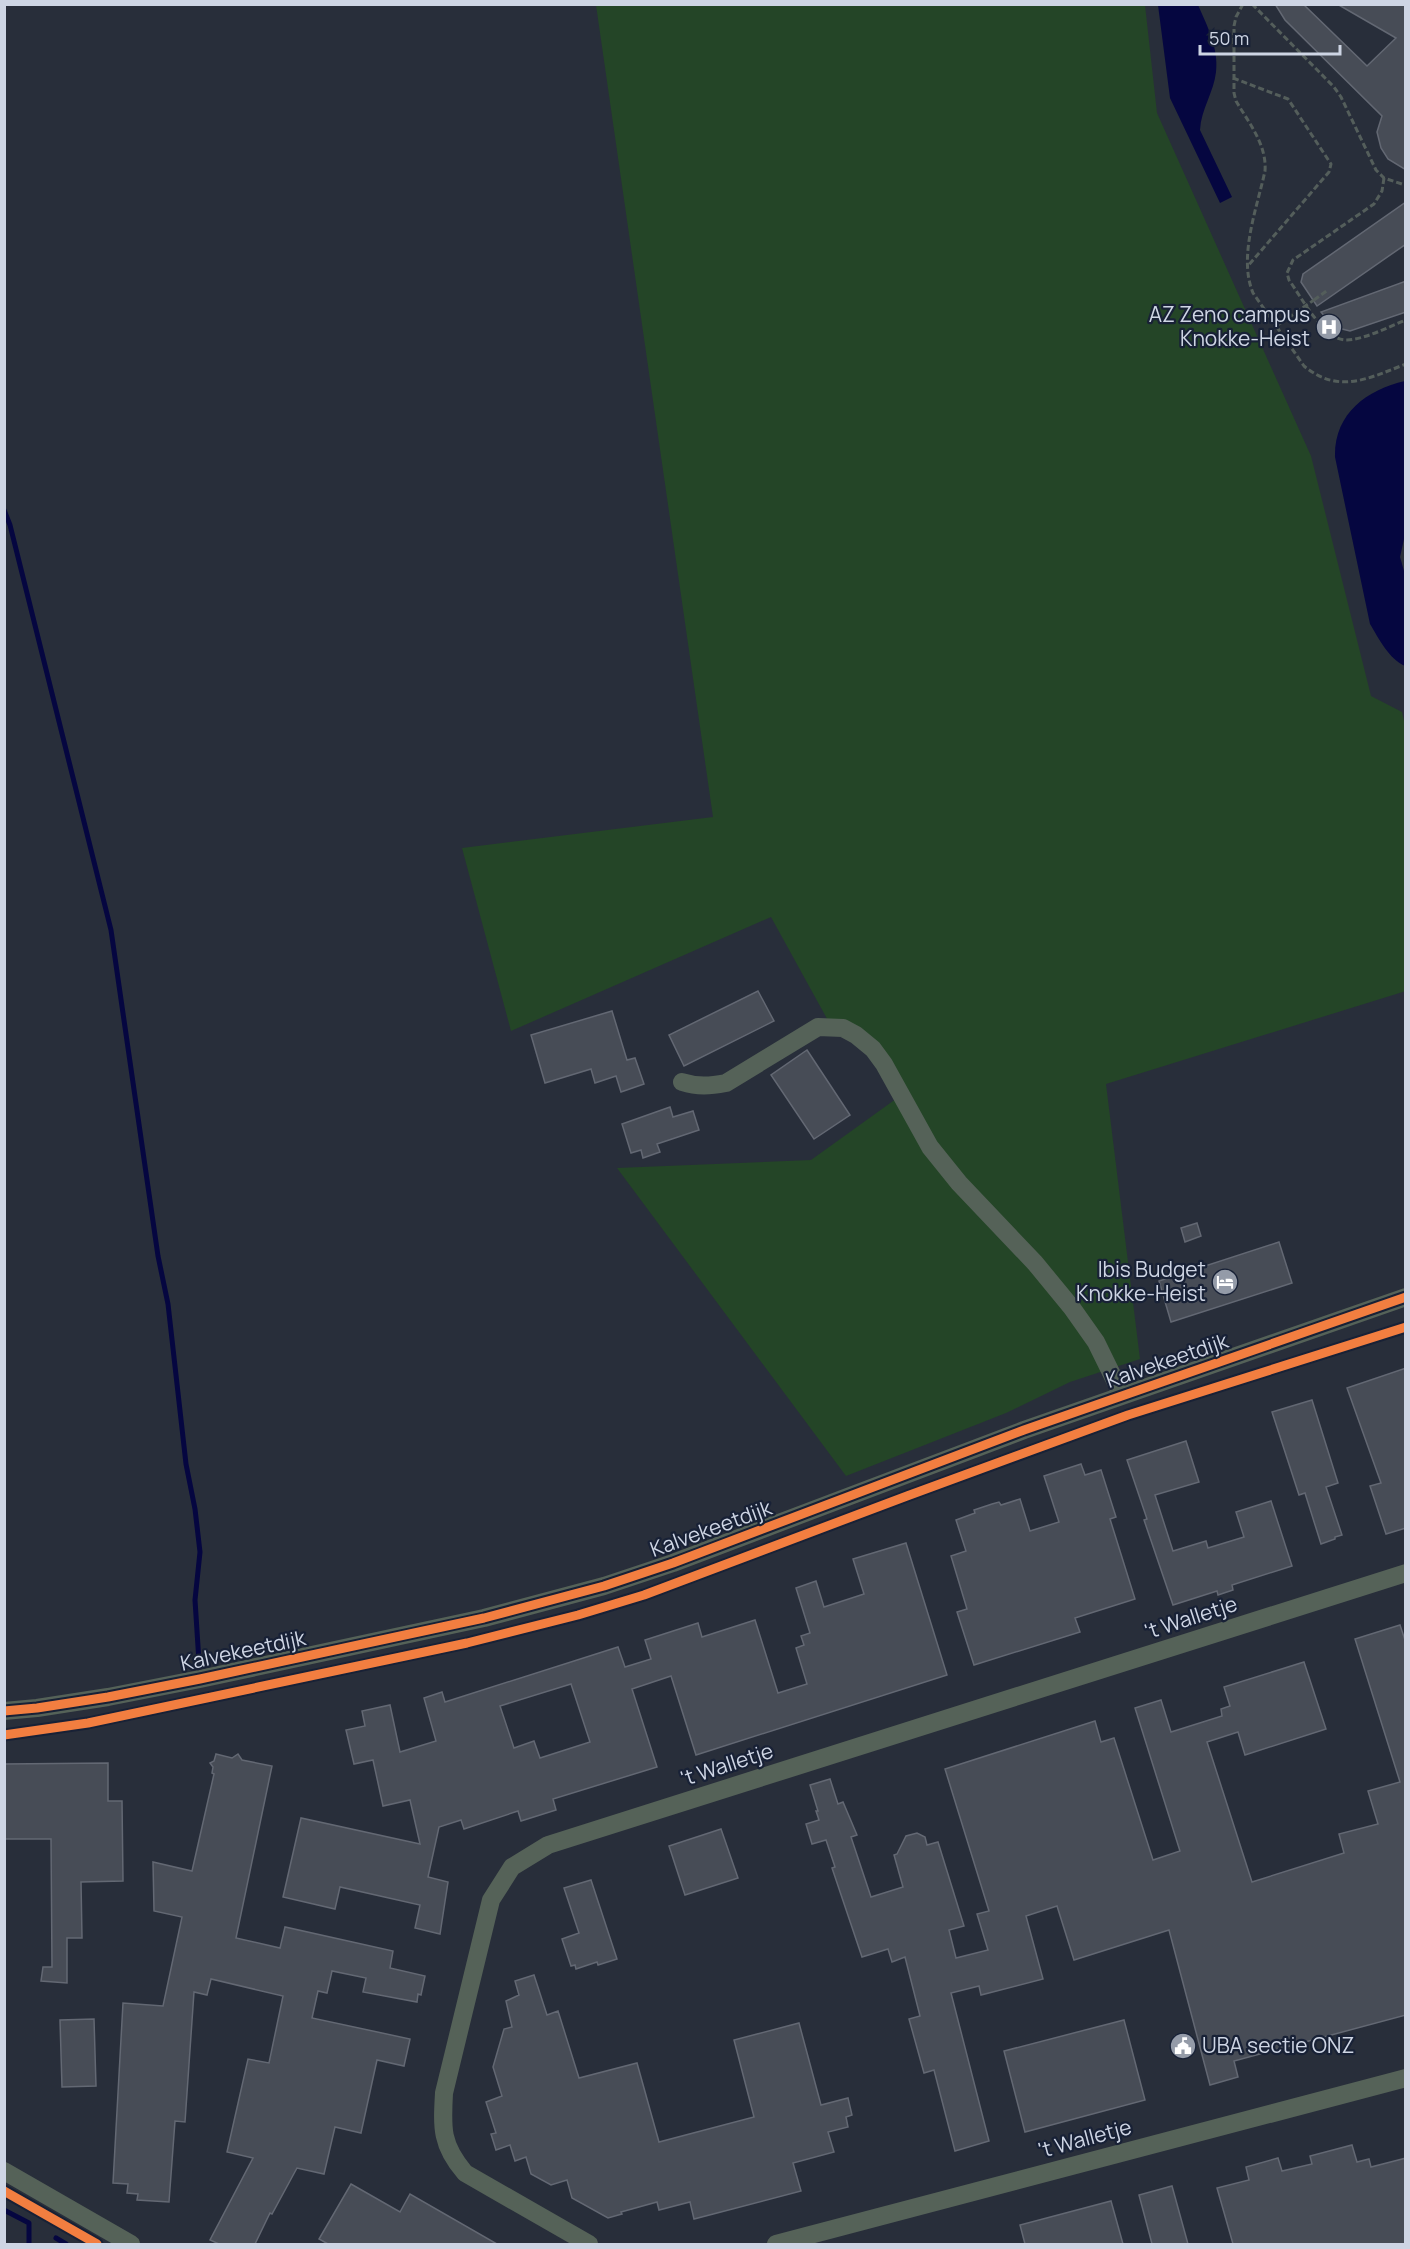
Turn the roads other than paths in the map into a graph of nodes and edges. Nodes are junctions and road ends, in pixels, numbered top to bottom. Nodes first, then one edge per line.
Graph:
1 (682, 1082) dead end
2 (1406, 1297) edge
3 (1122, 1395) junction
4 (1406, 1573) edge
5 (4, 1711) edge
6 (1406, 2078) edge
7 (4, 2171) edge
8 (131, 2244) edge
9 (589, 2244) edge
10 (776, 2244) edge

1 - 3 street
2 - 3 street, Kalvekeetdijk
3 - 5 street, Kalvekeetdijk
4 - 9 street, 't Walletje
6 - 10 street, 't Walletje
7 - 8 street

